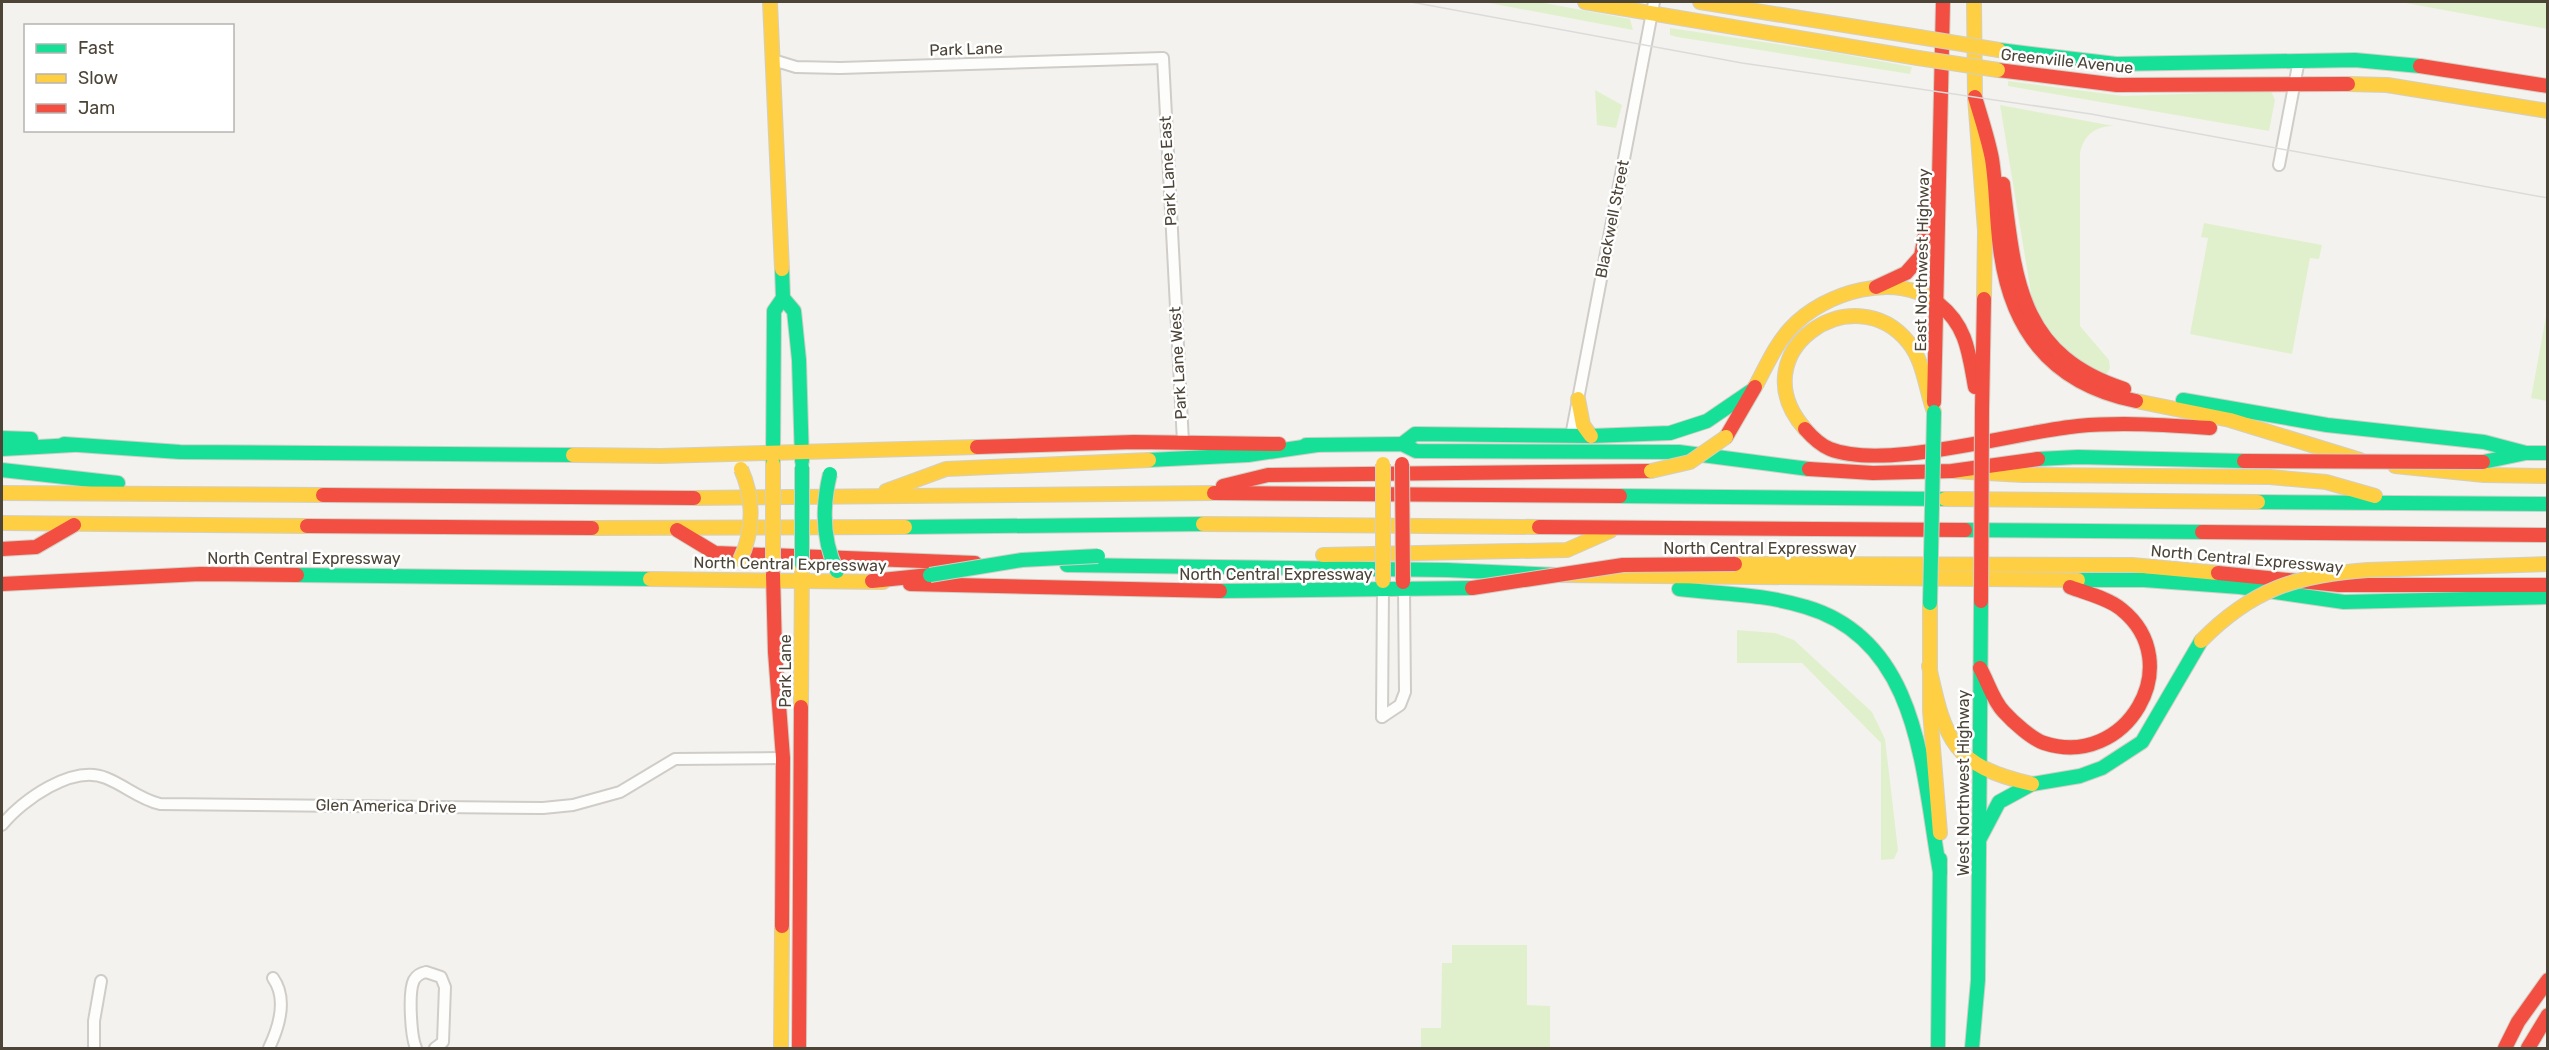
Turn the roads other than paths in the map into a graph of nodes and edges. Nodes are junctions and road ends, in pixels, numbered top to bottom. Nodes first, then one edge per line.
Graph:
1 (770, 2) edge
2 (1585, 2) edge
3 (1700, 2) edge
4 (1943, 2) edge
5 (1974, 2) edge
6 (1652, 8) edge
7 (1163, 58) joint
8 (772, 60) junction
9 (2299, 60) junction
10 (2295, 82) junction
11 (2541, 84) edge
12 (1975, 97) junction
13 (2531, 108) junction
14 (2547, 111) edge
15 (1989, 141) junction
16 (1940, 161) junction
17 (2279, 165) dead end
18 (1174, 284) joint
19 (1872, 290) junction
20 (783, 298) junction
21 (1938, 303) junction
22 (1755, 387) junction
23 (1578, 399) junction
24 (1982, 410) junction
25 (1934, 412) junction
26 (1571, 436) junction
27 (1591, 436) junction
28 (2, 438) edge
29 (2282, 438) junction
30 (1182, 442) junction
31 (1387, 443) junction
32 (1402, 444) junction
33 (73, 445) junction
34 (1317, 445) junction
35 (2, 449) edge
36 (849, 451) junction
37 (2526, 453) junction
38 (2547, 453) edge
39 (724, 454) junction
40 (773, 459) junction
41 (802, 460) junction
42 (2, 470) edge
43 (1952, 471) junction
44 (2547, 476) edge
45 (2, 492) edge
46 (1194, 493) junction
47 (190, 494) junction
48 (872, 496) junction
49 (2401, 503) junction
50 (2547, 504) edge
51 (1931, 519) joint
52 (2, 523) edge
53 (75, 524) junction
54 (1618, 528) junction
55 (676, 529) junction
56 (2547, 535) edge
57 (2, 549) edge
58 (2547, 564) edge
59 (842, 576) junction
60 (1599, 578) junction
61 (718, 579) junction
62 (872, 581) junction
63 (2004, 581) junction
64 (773, 582) junction
65 (802, 582) junction
66 (2, 584) edge
67 (2547, 585) edge
68 (1383, 586) junction
69 (1403, 586) junction
70 (2547, 597) edge
71 (1929, 666) junction
72 (1980, 668) junction
73 (783, 758) junction
74 (1979, 766) junction
75 (2032, 784) junction
76 (802, 819) junction
77 (2, 825) edge
78 (1979, 840) junction
79 (1940, 872) junction
80 (273, 978) dead end
81 (2547, 980) edge
82 (101, 981) dead end
83 (800, 985) junction
84 (781, 986) junction
85 (2547, 1015) edge
86 (94, 1048) edge
87 (269, 1048) edge
88 (416, 1048) edge
89 (435, 1048) edge
90 (781, 1048) edge
91 (799, 1048) edge
92 (1938, 1048) edge
93 (1972, 1048) edge
94 (2505, 1048) edge
95 (2528, 1048) edge

1 - 8 main road, Park Lane
2 - 6 main road, Greenville Avenue
3 - 9 main road, Greenville Avenue, bridge
4 - 16 main road, East Northwest Highway
5 - 12 main road
6 - 10 main road, Greenville Avenue, bridge
6 - 23 street, Blackwell Street
7 - 8 street, Park Lane
7 - 18 street, Park Lane East
8 - 20 main road, Park Lane
9 - 10 street
9 - 11 main road, Greenville Avenue
10 - 13 main road, Greenville Avenue
10 - 17 street
11 - 13 main road
12 - 15 main road
12 - 24 main road
13 - 14 main road, Greenville Avenue
15 - 29 main road
15 - 37 main road
16 - 19 main road
16 - 21 main road, East Northwest Highway
18 - 30 street, Park Lane West
19 - 21 main road
19 - 22 main road
20 - 40 main road, Park Lane
20 - 41 main road, Park Lane
21 - 24 main road
21 - 25 main road, East Northwest Highway
22 - 27 main road
22 - 46 main road, bridge
23 - 26 street, Blackwell Street
23 - 27 main road
24 - 72 main road, West Northwest Highway, bridge
25 - 29 main road
25 - 51 main road, East Northwest Highway, bridge
26 - 27 main road
26 - 32 main road
28 - 33 main road
29 - 44 main road
30 - 34 main road
30 - 36 main road
31 - 32 main road
31 - 34 main road
31 - 68 main road, bridge
32 - 43 main road
32 - 69 main road, bridge
33 - 35 main road
33 - 39 main road
34 - 48 main road
36 - 41 main road
36 - 59 main road, bridge
37 - 38 main road
37 - 43 main road, bridge
39 - 40 main road
39 - 61 main road, bridge
40 - 41 main road
40 - 64 main road, Park Lane, bridge
41 - 65 main road, Park Lane, bridge
42 - 47 main road
43 - 49 main road
45 - 47 main road
46 - 48 main road
46 - 49 main road
47 - 48 main road
49 - 50 main road
51 - 71 main road, West Northwest Highway, bridge
52 - 53 main road, North Central Expressway
53 - 55 main road, North Central Expressway
53 - 57 main road
54 - 55 main road, North Central Expressway
54 - 56 main road, North Central Expressway
54 - 62 main road, bridge
55 - 60 main road
58 - 75 main road, bridge
59 - 62 main road, North Central Expressway
59 - 65 main road, North Central Expressway
60 - 63 main road
60 - 79 main road
61 - 64 main road, North Central Expressway
61 - 66 main road, North Central Expressway
62 - 68 main road, North Central Expressway
63 - 70 main road
63 - 72 main road
64 - 65 main road, North Central Expressway
64 - 73 main road, Park Lane
65 - 76 main road, Park Lane
67 - 69 main road, North Central Expressway, bridge
68 - 69 main road, North Central Expressway
68 - 69 street
71 - 74 main road
71 - 79 main road, West Northwest Highway
72 - 74 main road, West Northwest Highway
73 - 76 main road
73 - 77 street, Glen America Drive
73 - 84 main road, Park Lane
74 - 75 main road
74 - 78 main road, West Northwest Highway
75 - 78 main road
76 - 83 main road, Park Lane
78 - 93 main road, West Northwest Highway
79 - 92 main road, West Northwest Highway
80 - 87 street
81 - 94 main road
82 - 86 street
83 - 84 main road
83 - 91 main road, Park Lane
84 - 90 main road, Park Lane
85 - 95 main road
88 - 89 street

